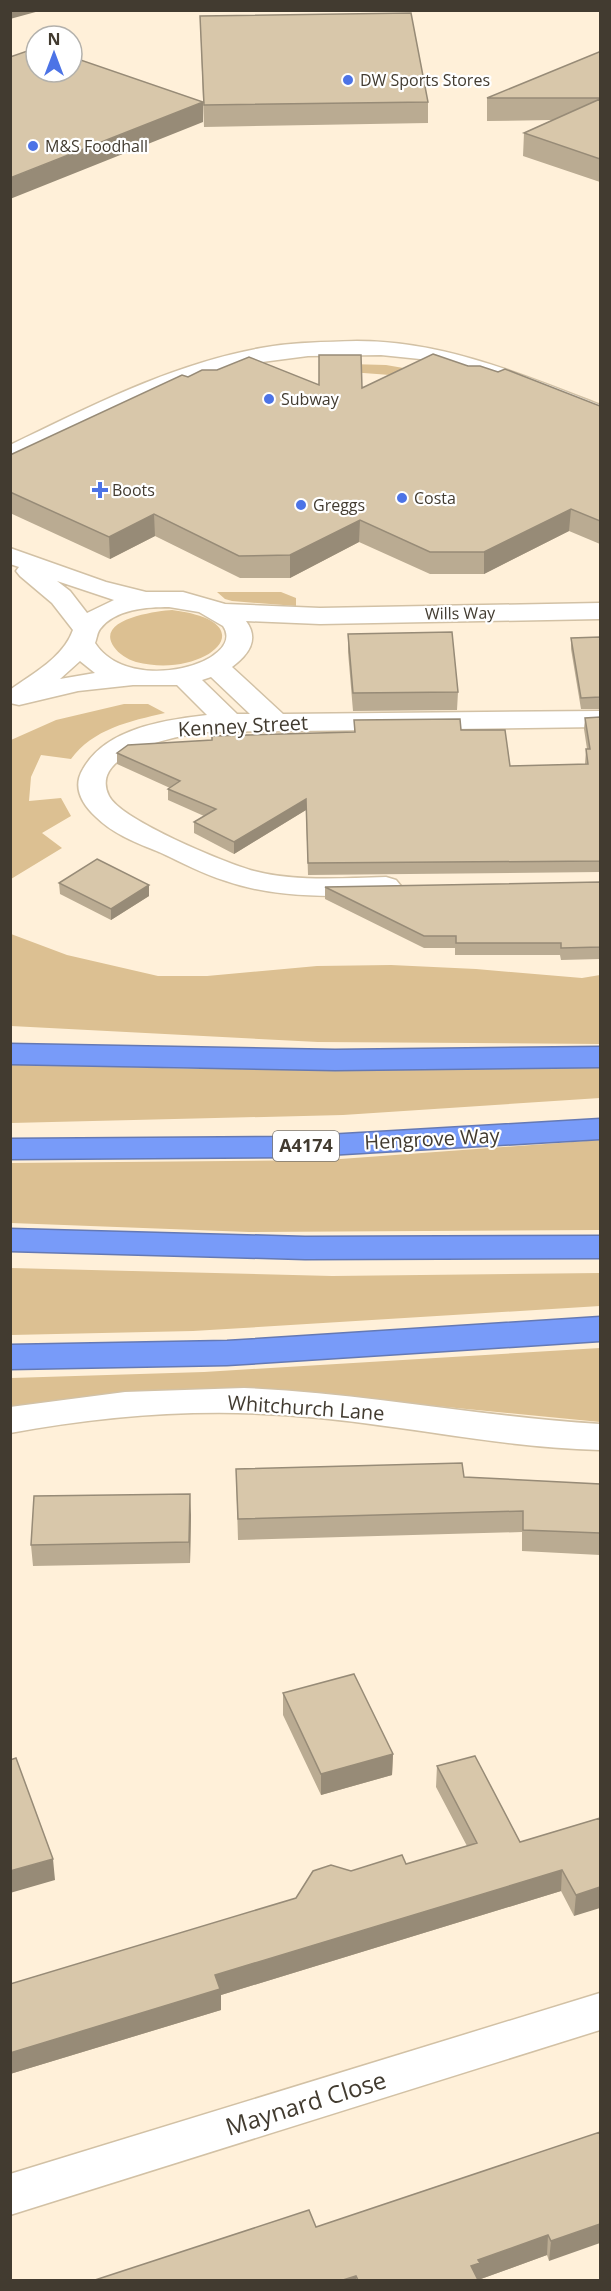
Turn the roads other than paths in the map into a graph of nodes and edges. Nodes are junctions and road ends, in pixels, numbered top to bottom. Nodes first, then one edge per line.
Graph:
1 (600, 413) edge
2 (10, 454) edge
3 (10, 555) edge
4 (146, 601) junction
5 (600, 611) edge
6 (221, 612) junction
7 (320, 616) junction
8 (240, 635) junction
9 (84, 636) junction
10 (216, 667) junction
11 (184, 677) junction
12 (138, 678) junction
13 (14, 698) edge
14 (600, 719) edge
15 (230, 722) junction
16 (274, 722) junction
17 (412, 886) edge
18 (10, 1054) edge
19 (600, 1057) edge
20 (600, 1129) edge
21 (10, 1149) edge
22 (10, 1240) edge
23 (600, 1247) edge
24 (600, 1329) edge
25 (10, 1357) edge
26 (10, 1420) edge
27 (600, 1437) edge
28 (600, 2012) edge
29 (10, 2195) edge

1 - 2 street
3 - 4 street, Wills Way
3 - 9 street, Wills Way
4 - 6 street, Wills Way
4 - 9 street, Wills Way
5 - 7 street, Wills Way
6 - 7 street, Wills Way
6 - 8 street
7 - 8 street, Wills Way
8 - 10 street, Wills Way
9 - 12 street, Wills Way
9 - 13 street, Wills Way
10 - 11 street, Wills Way
10 - 16 street
11 - 12 street, Wills Way
11 - 15 street
12 - 13 street, Wills Way
14 - 16 street, Kenney Street
15 - 16 street, Kenney Street
15 - 17 street, Kenney Street
18 - 19 highway
20 - 21 highway, Hengrove Way / A4174
22 - 23 highway
24 - 25 highway
26 - 27 street, Whitchurch Lane
28 - 29 street, Maynard Close

